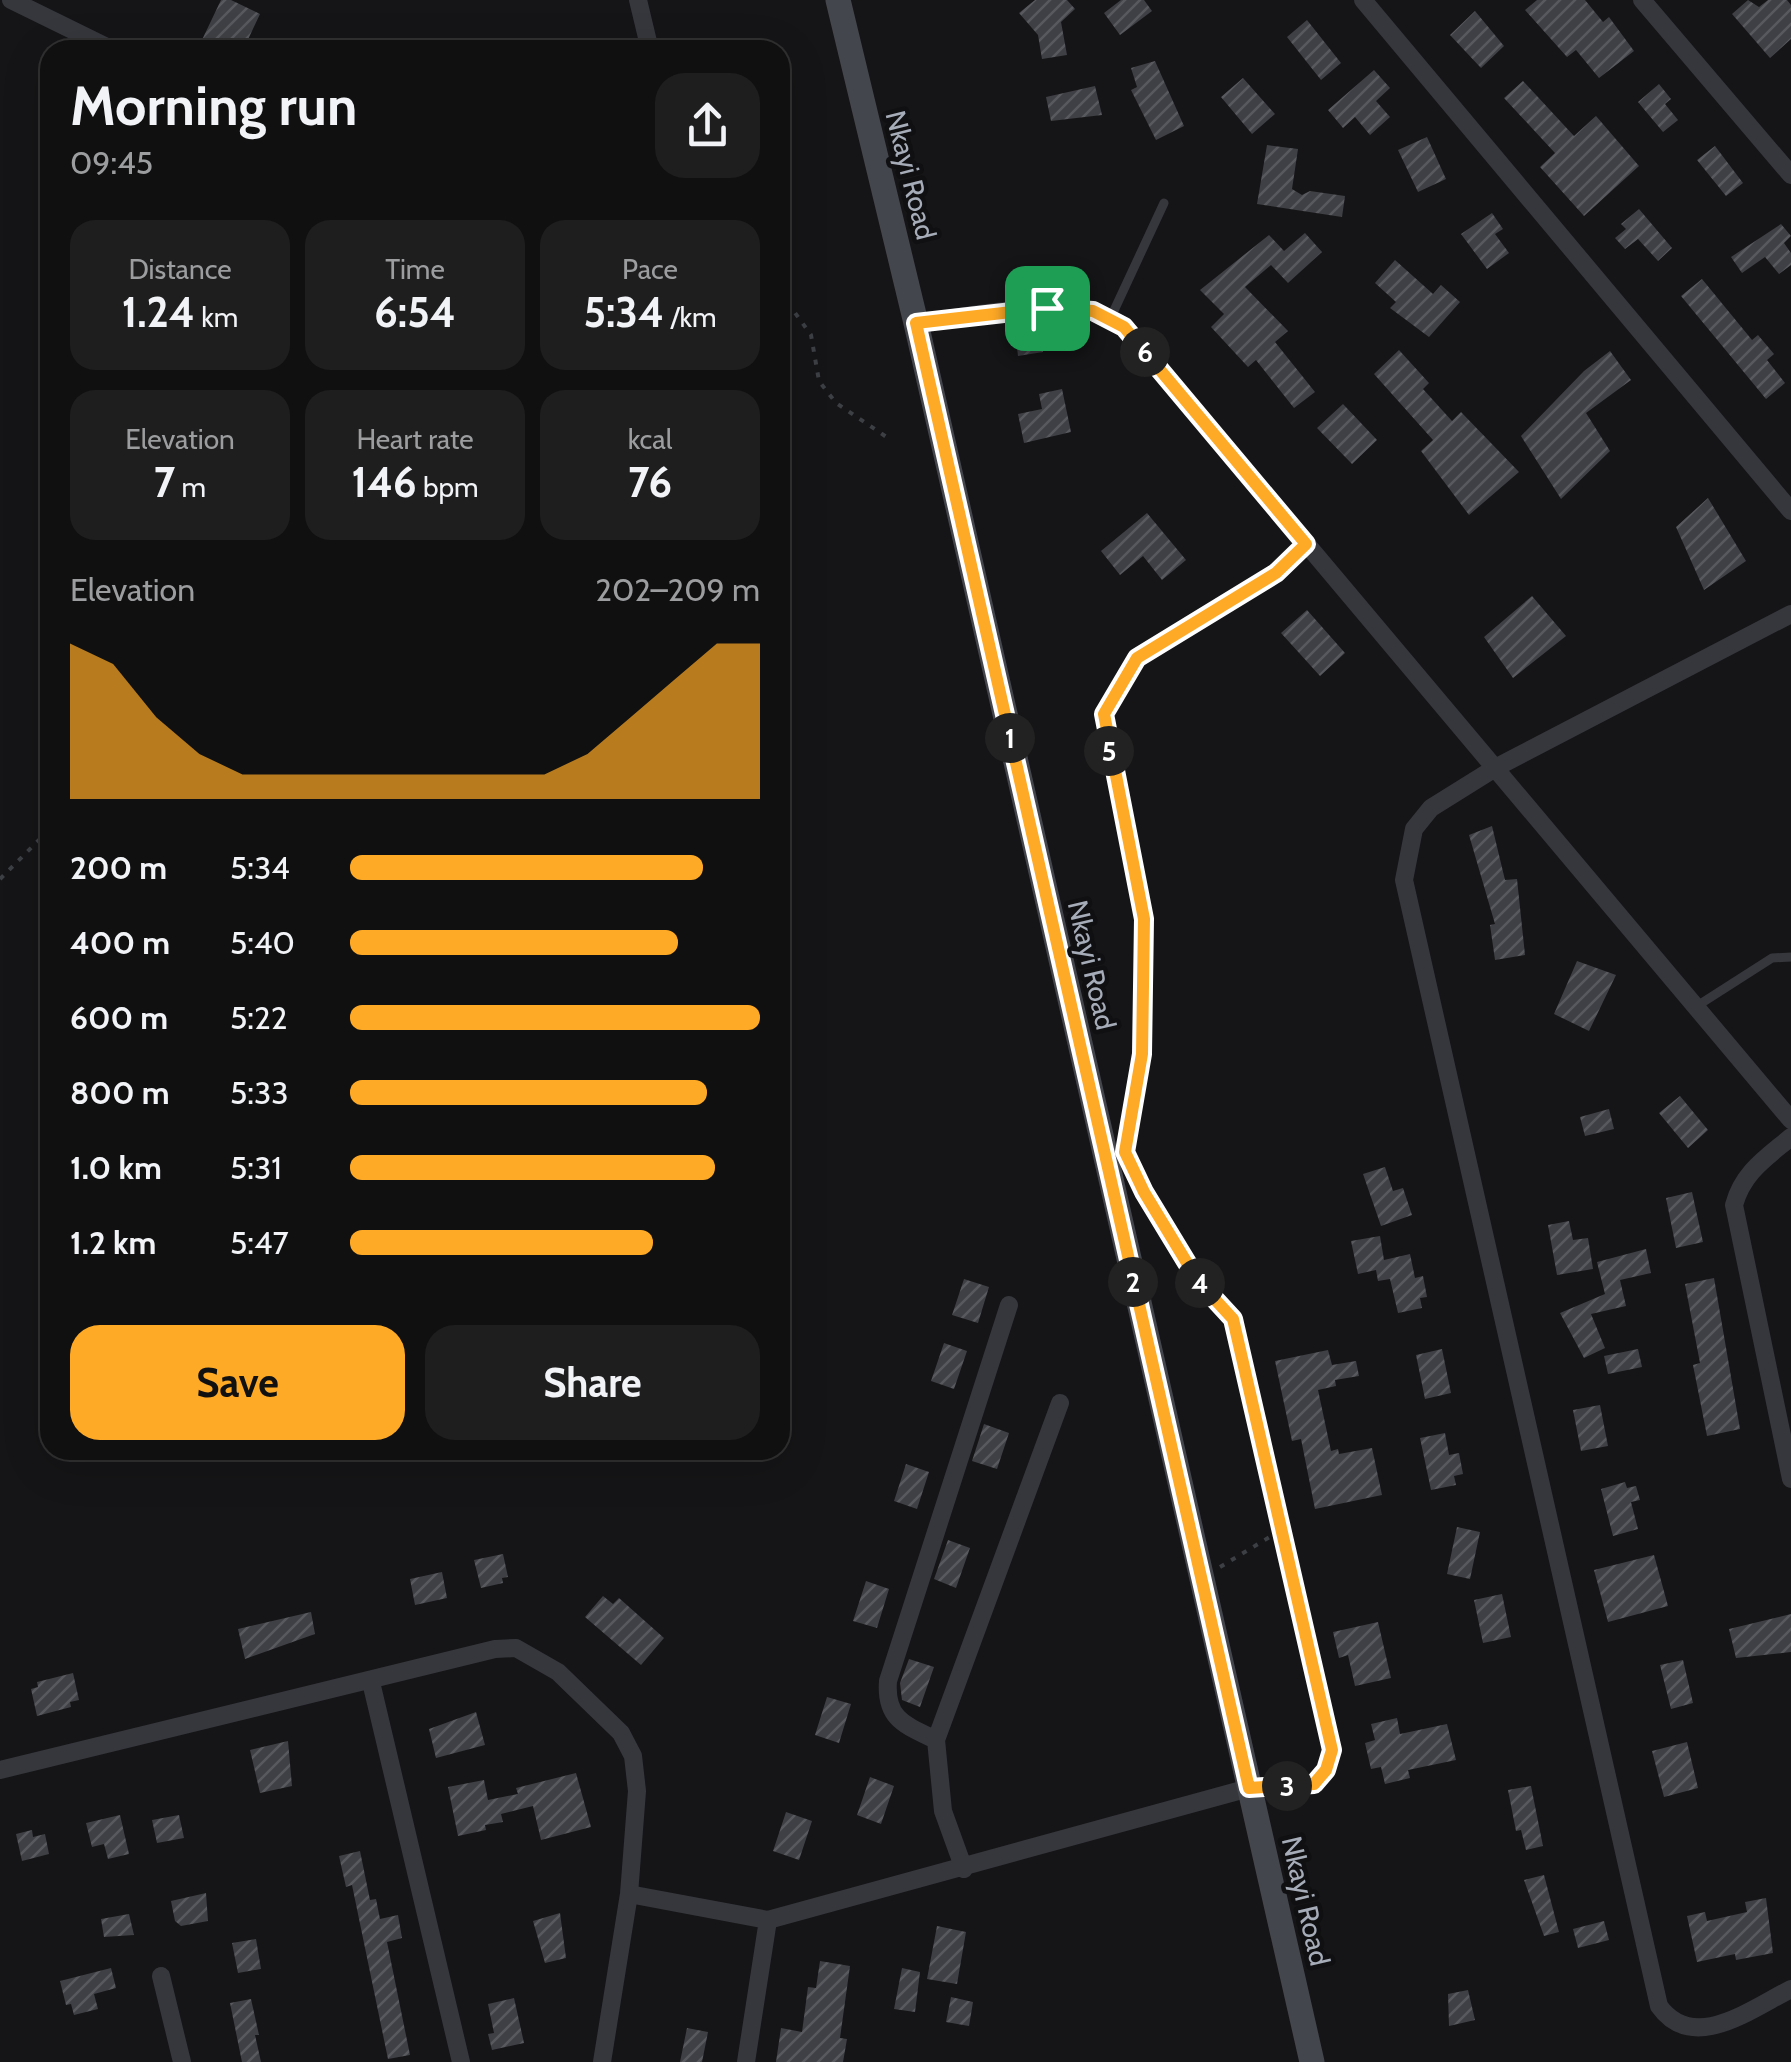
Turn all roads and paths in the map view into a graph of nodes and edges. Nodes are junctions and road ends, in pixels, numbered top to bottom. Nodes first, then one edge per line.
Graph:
1 (11, 0) edge
2 (638, 0) edge
3 (838, 0) edge
4 (1363, 0) edge
5 (1642, 0) edge
6 (93, 40) edge
7 (648, 40) edge
8 (1791, 175) edge
9 (1164, 203) dead end
10 (790, 306) edge
11 (1112, 317) junction
12 (916, 323) junction
13 (888, 438) dead end
14 (1791, 511) edge
15 (1306, 544) junction
16 (1791, 614) edge
17 (1494, 768) junction
18 (40, 840) edge
19 (0, 879) edge
20 (1791, 957) edge
21 (1696, 1006) junction
22 (1791, 1120) edge
23 (1791, 1137) edge
24 (1119, 1165) junction
25 (1009, 1305) dead end
26 (1060, 1403) dead end
27 (1791, 1479) edge
28 (1284, 1530) junction
29 (1199, 1580) junction
30 (371, 1682) junction
31 (936, 1740) junction
32 (0, 1770) edge
33 (1249, 1788) junction
34 (964, 1870) junction
35 (629, 1894) junction
36 (768, 1920) junction
37 (161, 1976) dead end
38 (1791, 1989) edge
39 (182, 2062) edge
40 (461, 2062) edge
41 (602, 2062) edge
42 (746, 2062) edge
43 (1312, 2062) edge

1 - 6 street
2 - 7 street
3 - 12 main road, Nkayi Road
4 - 14 street
5 - 8 street
9 - 11 lane
10 - 13 path
11 - 12 street
11 - 15 street
12 - 24 main road, Nkayi Road
15 - 17 street
15 - 24 path
16 - 17 street
17 - 21 street
17 - 38 street
18 - 19 path
20 - 21 lane
21 - 22 street
23 - 27 street
24 - 28 path
24 - 29 main road, Nkayi Road
25 - 31 street
26 - 31 street
28 - 29 path
28 - 33 path
29 - 33 main road, Nkayi Road
30 - 32 street
30 - 35 street
30 - 40 street
31 - 34 street
33 - 34 street
33 - 43 main road, Nkayi Road
34 - 36 street
35 - 36 street
35 - 41 street
36 - 42 street
37 - 39 street

